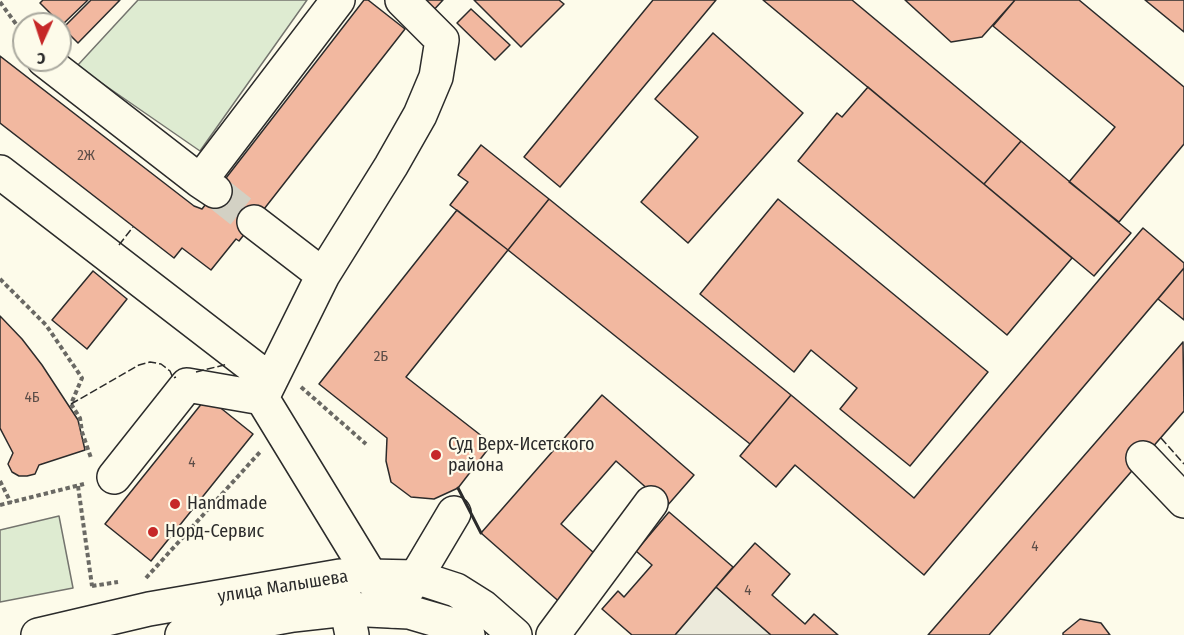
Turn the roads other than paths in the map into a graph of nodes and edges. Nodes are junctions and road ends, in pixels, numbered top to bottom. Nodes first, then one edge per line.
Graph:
1 (338, 0) edge
2 (402, 0) edge
3 (60, 72) edge
4 (0, 172) edge
5 (254, 222) tunnel mouth
6 (323, 275) junction
7 (270, 381) junction
8 (1143, 459) dead end
9 (114, 477) road end
10 (1184, 501) edge
11 (651, 503) dead end
12 (454, 513) dead end
13 (355, 576) junction
14 (417, 578) junction
15 (392, 612) junction
16 (349, 622) edge
17 (38, 635) edge
18 (182, 635) edge
19 (468, 635) edge
20 (514, 635) edge
21 (552, 635) edge

1 - 3 main road
2 - 6 main road
4 - 7 main road
5 - 6 main road
6 - 7 main road
7 - 9 main road
7 - 13 main road
8 - 10 main road
11 - 21 main road
12 - 14 main road
13 - 14 main road, улица Малышева
13 - 15 main road
13 - 16 main road
13 - 17 main road, улица Малышева
14 - 15 main road
14 - 20 main road, улица Малышева
15 - 16 main road, улица Малышева
15 - 19 main road, улица Малышева
16 - 18 main road, улица Малышева

